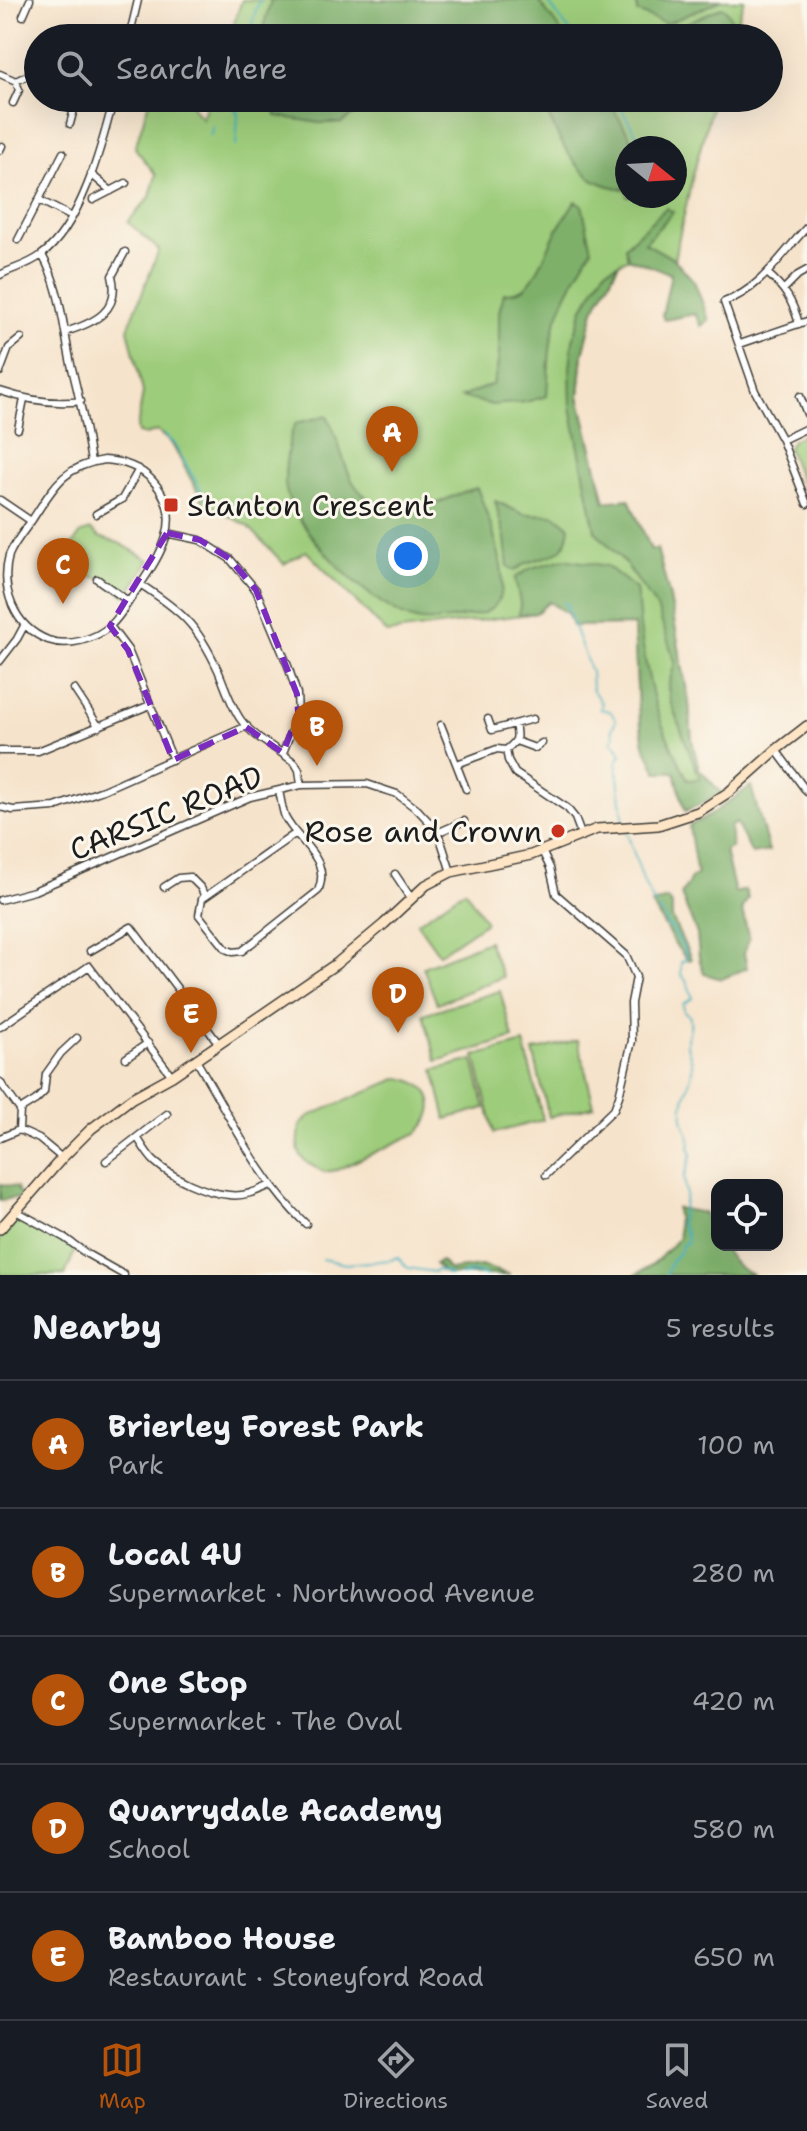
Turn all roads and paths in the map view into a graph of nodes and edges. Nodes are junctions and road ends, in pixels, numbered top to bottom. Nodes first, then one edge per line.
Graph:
1 (30, 0) edge
2 (138, 0) edge
3 (23, 16) dead end
4 (132, 24) edge
5 (0, 74) edge
6 (24, 77) edge
7 (16, 81) junction
8 (13, 103) dead end
9 (73, 112) edge
10 (110, 112) edge
11 (70, 124) dead end
12 (63, 153) dead end
13 (91, 174) junction
14 (126, 183) dead end
15 (111, 191) junction
16 (39, 200) junction
17 (93, 200) dead end
18 (72, 217) junction
19 (807, 227) edge
20 (18, 240) dead end
21 (125, 252) dead end
22 (42, 255) junction
23 (807, 270) edge
24 (767, 273) junction
25 (0, 275) edge
26 (784, 289) junction
27 (803, 322) edge
28 (65, 332) junction
29 (21, 338) dead end
30 (740, 344) junction
31 (0, 372) edge
32 (0, 391) edge
33 (800, 396) dead end
34 (24, 399) junction
35 (81, 401) junction
36 (807, 414) edge
37 (807, 428) edge
38 (18, 429) dead end
39 (782, 440) junction
40 (91, 462) junction
41 (139, 469) junction
42 (0, 500) edge
43 (807, 504) edge
44 (96, 514) dead end
45 (31, 521) junction
46 (167, 533) junction
47 (97, 579) dead end
48 (140, 584) junction
49 (128, 601) junction
50 (24, 626) junction
51 (110, 626) junction
52 (0, 661) edge
53 (74, 689) dead end
54 (150, 705) junction
55 (488, 719) dead end
56 (533, 719) dead end
57 (515, 724) junction
58 (441, 725) dead end
59 (247, 726) junction
60 (807, 726) edge
61 (99, 727) junction
62 (516, 741) junction
63 (542, 743) dead end
64 (449, 745) junction
65 (440, 748) dead end
66 (506, 750) junction
67 (776, 750) junction
68 (0, 751) edge
69 (283, 753) junction
70 (173, 760) junction
71 (457, 764) junction
72 (301, 785) junction
73 (466, 789) dead end
74 (279, 791) junction
75 (807, 792) edge
76 (0, 807) edge
77 (464, 821) dead end
78 (296, 833) junction
79 (437, 833) junction
80 (581, 834) junction
81 (542, 851) junction
82 (451, 872) junction
83 (395, 874) dead end
84 (164, 887) dead end
85 (205, 897) junction
86 (411, 898) junction
87 (0, 900) edge
88 (90, 951) dead end
89 (0, 1027) edge
90 (77, 1038) dead end
91 (148, 1043) junction
92 (219, 1044) junction
93 (126, 1058) dead end
94 (196, 1060) junction
95 (172, 1076) junction
96 (0, 1082) edge
97 (20, 1110) junction
98 (167, 1114) dead end
99 (19, 1130) junction
100 (137, 1137) junction
101 (0, 1138) edge
102 (62, 1158) junction
103 (106, 1161) dead end
104 (546, 1175) dead end
105 (271, 1185) junction
106 (16, 1211) junction
107 (306, 1224) dead end
108 (0, 1229) edge
109 (124, 1275) edge

1 - 3 street
2 - 4 street
5 - 7 street
6 - 7 street
7 - 8 street
9 - 11 street
10 - 13 street
12 - 16 street
13 - 15 street
13 - 18 street
14 - 15 street
15 - 17 street
16 - 18 street
16 - 20 street
18 - 22 street
19 - 24 street
21 - 28 street
22 - 25 street
22 - 28 street
23 - 26 street
24 - 26 street
24 - 30 street
26 - 27 street
27 - 30 street
28 - 35 street
29 - 31 street
30 - 39 street
32 - 34 street
33 - 36 street
34 - 35 street
34 - 38 street
35 - 40 street
37 - 39 street
39 - 43 street
40 - 41 street
40 - 45 street
41 - 44 street
41 - 46 street
42 - 45 street
45 - 50 street
46 - 48 street
46 - 69 street
47 - 49 street
48 - 49 street
48 - 59 street
49 - 51 street
50 - 51 street
50 - 52 street
51 - 54 street
53 - 61 street
54 - 61 street
54 - 70 street
55 - 57 street
56 - 57 street
57 - 62 street
58 - 64 street
59 - 69 street
59 - 70 street
60 - 67 main road
61 - 68 street
62 - 63 street
62 - 66 street
64 - 65 street
64 - 71 street
66 - 71 street
66 - 80 street
67 - 75 street
67 - 80 main road
69 - 72 street
70 - 76 street
71 - 73 street
72 - 74 street, CARSIC ROAD
72 - 79 street, CARSIC ROAD
74 - 78 street
74 - 87 street, CARSIC ROAD
77 - 79 street
78 - 85 street
78 - 85 street
79 - 82 street, CARSIC ROAD
80 - 81 main road
81 - 82 main road
81 - 104 street
82 - 86 main road
83 - 86 street
84 - 85 street
86 - 92 main road
88 - 92 street
89 - 91 street
90 - 97 street
91 - 93 street
91 - 95 street
92 - 94 main road
94 - 95 main road
94 - 105 street
95 - 102 main road
96 - 97 street
97 - 99 street
98 - 100 street
99 - 101 street
99 - 102 street
100 - 103 street
100 - 105 street
102 - 106 main road
105 - 107 street
106 - 108 main road
106 - 109 street

